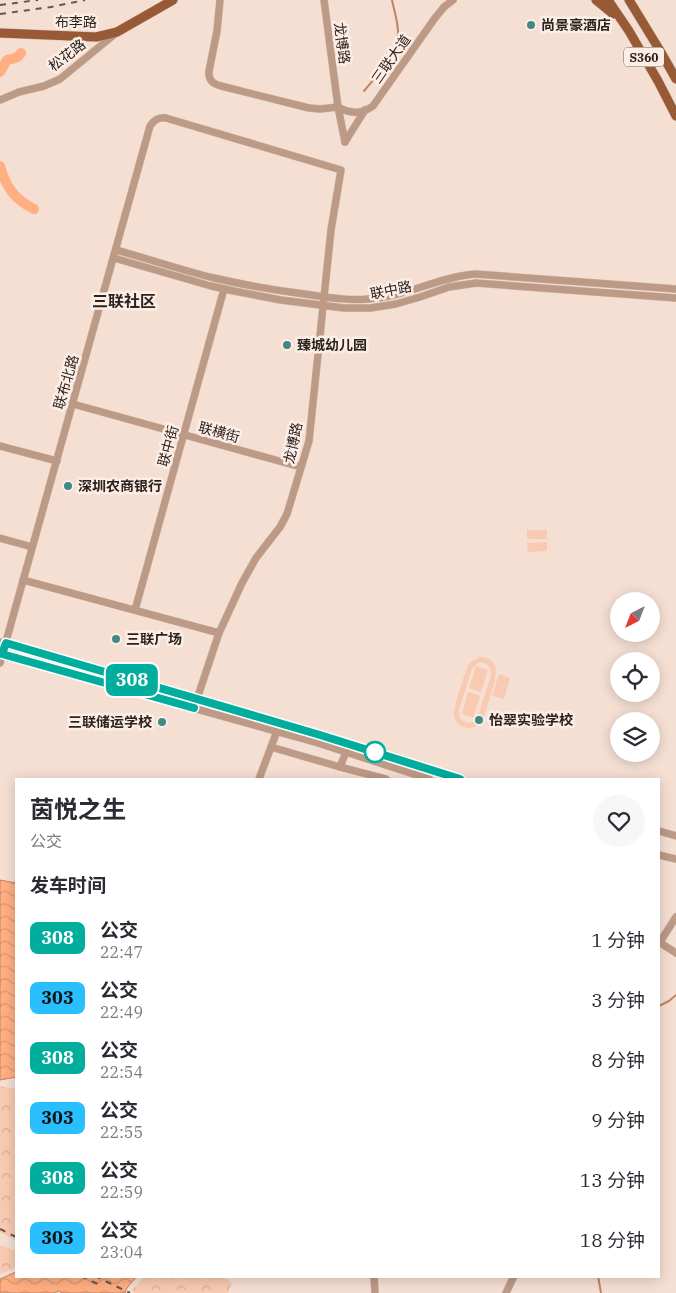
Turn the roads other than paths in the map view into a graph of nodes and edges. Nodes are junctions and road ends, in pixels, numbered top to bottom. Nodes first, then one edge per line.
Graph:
1 (173, 0) edge
2 (220, 0) edge
3 (324, 0) edge
4 (453, 0) edge
5 (596, 0) edge
6 (608, 0) edge
7 (629, 0) edge
8 (626, 27) junction
9 (117, 32) junction
10 (0, 33) edge
11 (676, 79) edge
12 (0, 100) edge
13 (338, 107) junction
14 (365, 110) junction
15 (676, 116) edge
16 (166, 118) joint
17 (116, 250) junction
18 (114, 258) junction
19 (224, 289) junction
20 (676, 290) edge
21 (324, 297) junction
22 (676, 298) edge
23 (323, 305) junction
24 (72, 404) junction
25 (184, 435) junction
26 (0, 446) edge
27 (56, 461) junction
28 (301, 467) junction
29 (0, 538) edge
30 (32, 547) junction
31 (23, 580) junction
32 (135, 610) junction
33 (219, 633) junction
34 (3, 642) edge
35 (1, 654) edge
36 (0, 663) edge
37 (197, 699) junction
38 (277, 731) junction
39 (271, 747) junction
40 (346, 752) junction
41 (340, 767) junction
42 (437, 772) junction
43 (259, 778) edge
44 (382, 778) edge
45 (428, 778) edge
46 (432, 778) edge
47 (457, 778) edge
48 (660, 831) edge
49 (676, 836) edge
50 (660, 855) edge
51 (676, 859) edge
52 (676, 917) edge
53 (660, 941) edge
54 (660, 943) edge
55 (676, 953) edge
56 (374, 1278) edge
57 (513, 1278) edge
58 (376, 1293) edge
59 (506, 1293) edge

1 - 9 main road, 布李路
2 - 13 street
3 - 13 street, 龙博路
4 - 14 street, 三联大道
5 - 8 main road
6 - 8 main road, S360
7 - 11 main road, S360
8 - 15 main road, S360
9 - 10 main road, 布李路
9 - 12 street, 松花路
13 - 14 street
13 - 14 street, 龙博路
16 - 17 street, 联布北路
16 - 21 street, 龙博路
17 - 18 street, 联布北路
17 - 21 street, 联中路
18 - 19 street, 联中路
18 - 24 street, 联布北路
19 - 23 street, 联中路
19 - 25 street, 联中街
20 - 21 street, 联中路
21 - 23 street, 龙博路
22 - 23 street, 联中路
23 - 28 street, 龙博路
24 - 25 street, 联横街
24 - 27 street, 联布北路
25 - 28 street, 联横街
25 - 32 street, 联中街
26 - 27 street
27 - 30 street, 联布北路
28 - 33 street, 龙博路
29 - 30 street
30 - 31 street, 联布北路
31 - 32 street
31 - 34 street, 联布北路
32 - 33 street
33 - 37 street, 龙博路
34 - 35 street, 联布北路
34 - 37 street
35 - 36 street, 联布北路
35 - 38 street
37 - 42 street
38 - 39 street
38 - 40 street
39 - 41 street
39 - 43 street
40 - 41 street
40 - 45 street
41 - 44 street
42 - 46 street
42 - 47 street
48 - 49 street
50 - 51 street
52 - 53 street
54 - 55 street
56 - 58 street
57 - 59 street

